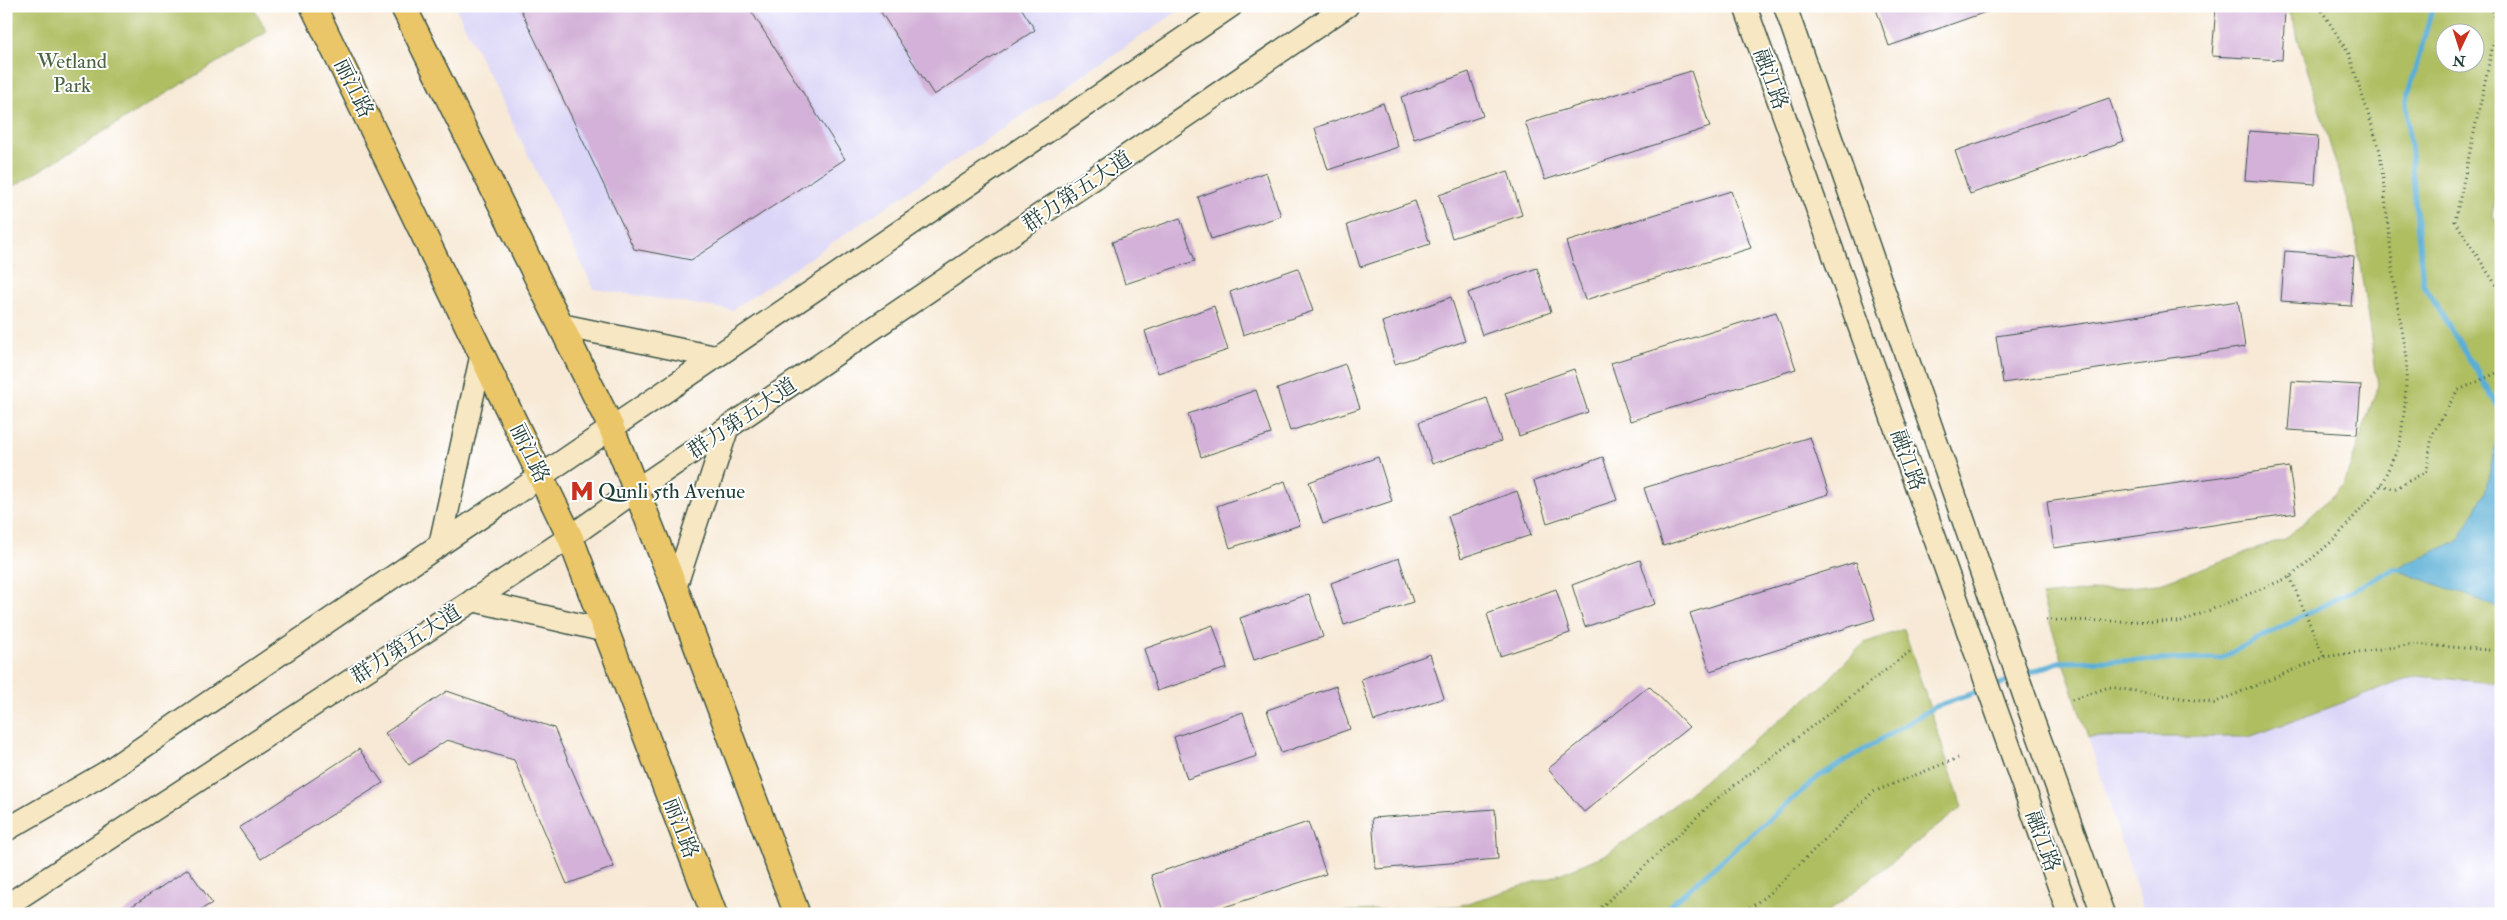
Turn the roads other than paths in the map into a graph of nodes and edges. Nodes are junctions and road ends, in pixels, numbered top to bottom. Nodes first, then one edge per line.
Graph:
1 (313, 6) edge
2 (403, 6) edge
3 (1231, 6) edge
4 (1348, 6) edge
5 (1745, 6) edge
6 (1785, 6) edge
7 (561, 325) junction
8 (482, 353) junction
9 (715, 357) junction
10 (611, 427) junction
11 (726, 429) junction
12 (541, 475) junction
13 (636, 490) junction
14 (570, 538) junction
15 (440, 545) junction
16 (675, 588) junction
17 (473, 600) junction
18 (606, 631) junction
19 (6, 830) edge
20 (6, 906) edge
21 (714, 914) edge
22 (797, 914) edge
23 (2069, 914) edge
24 (2102, 914) edge

1 - 8 main road, 丽江路
2 - 7 main road
3 - 9 main road
4 - 11 main road, 群力第五大道
5 - 23 main road, 融江路
6 - 24 main road, 融江路
7 - 9 main road
7 - 10 main road
8 - 12 main road, 丽江路
8 - 15 main road
9 - 10 main road
10 - 12 main road
10 - 13 main road
11 - 13 main road, 群力第五大道
11 - 16 main road
12 - 14 main road, 丽江路
12 - 15 main road
13 - 14 main road, 群力第五大道
13 - 16 main road
14 - 17 main road, 群力第五大道
14 - 18 main road, 丽江路
15 - 19 main road
16 - 22 main road
17 - 18 main road
17 - 20 main road, 群力第五大道
18 - 21 main road, 丽江路

